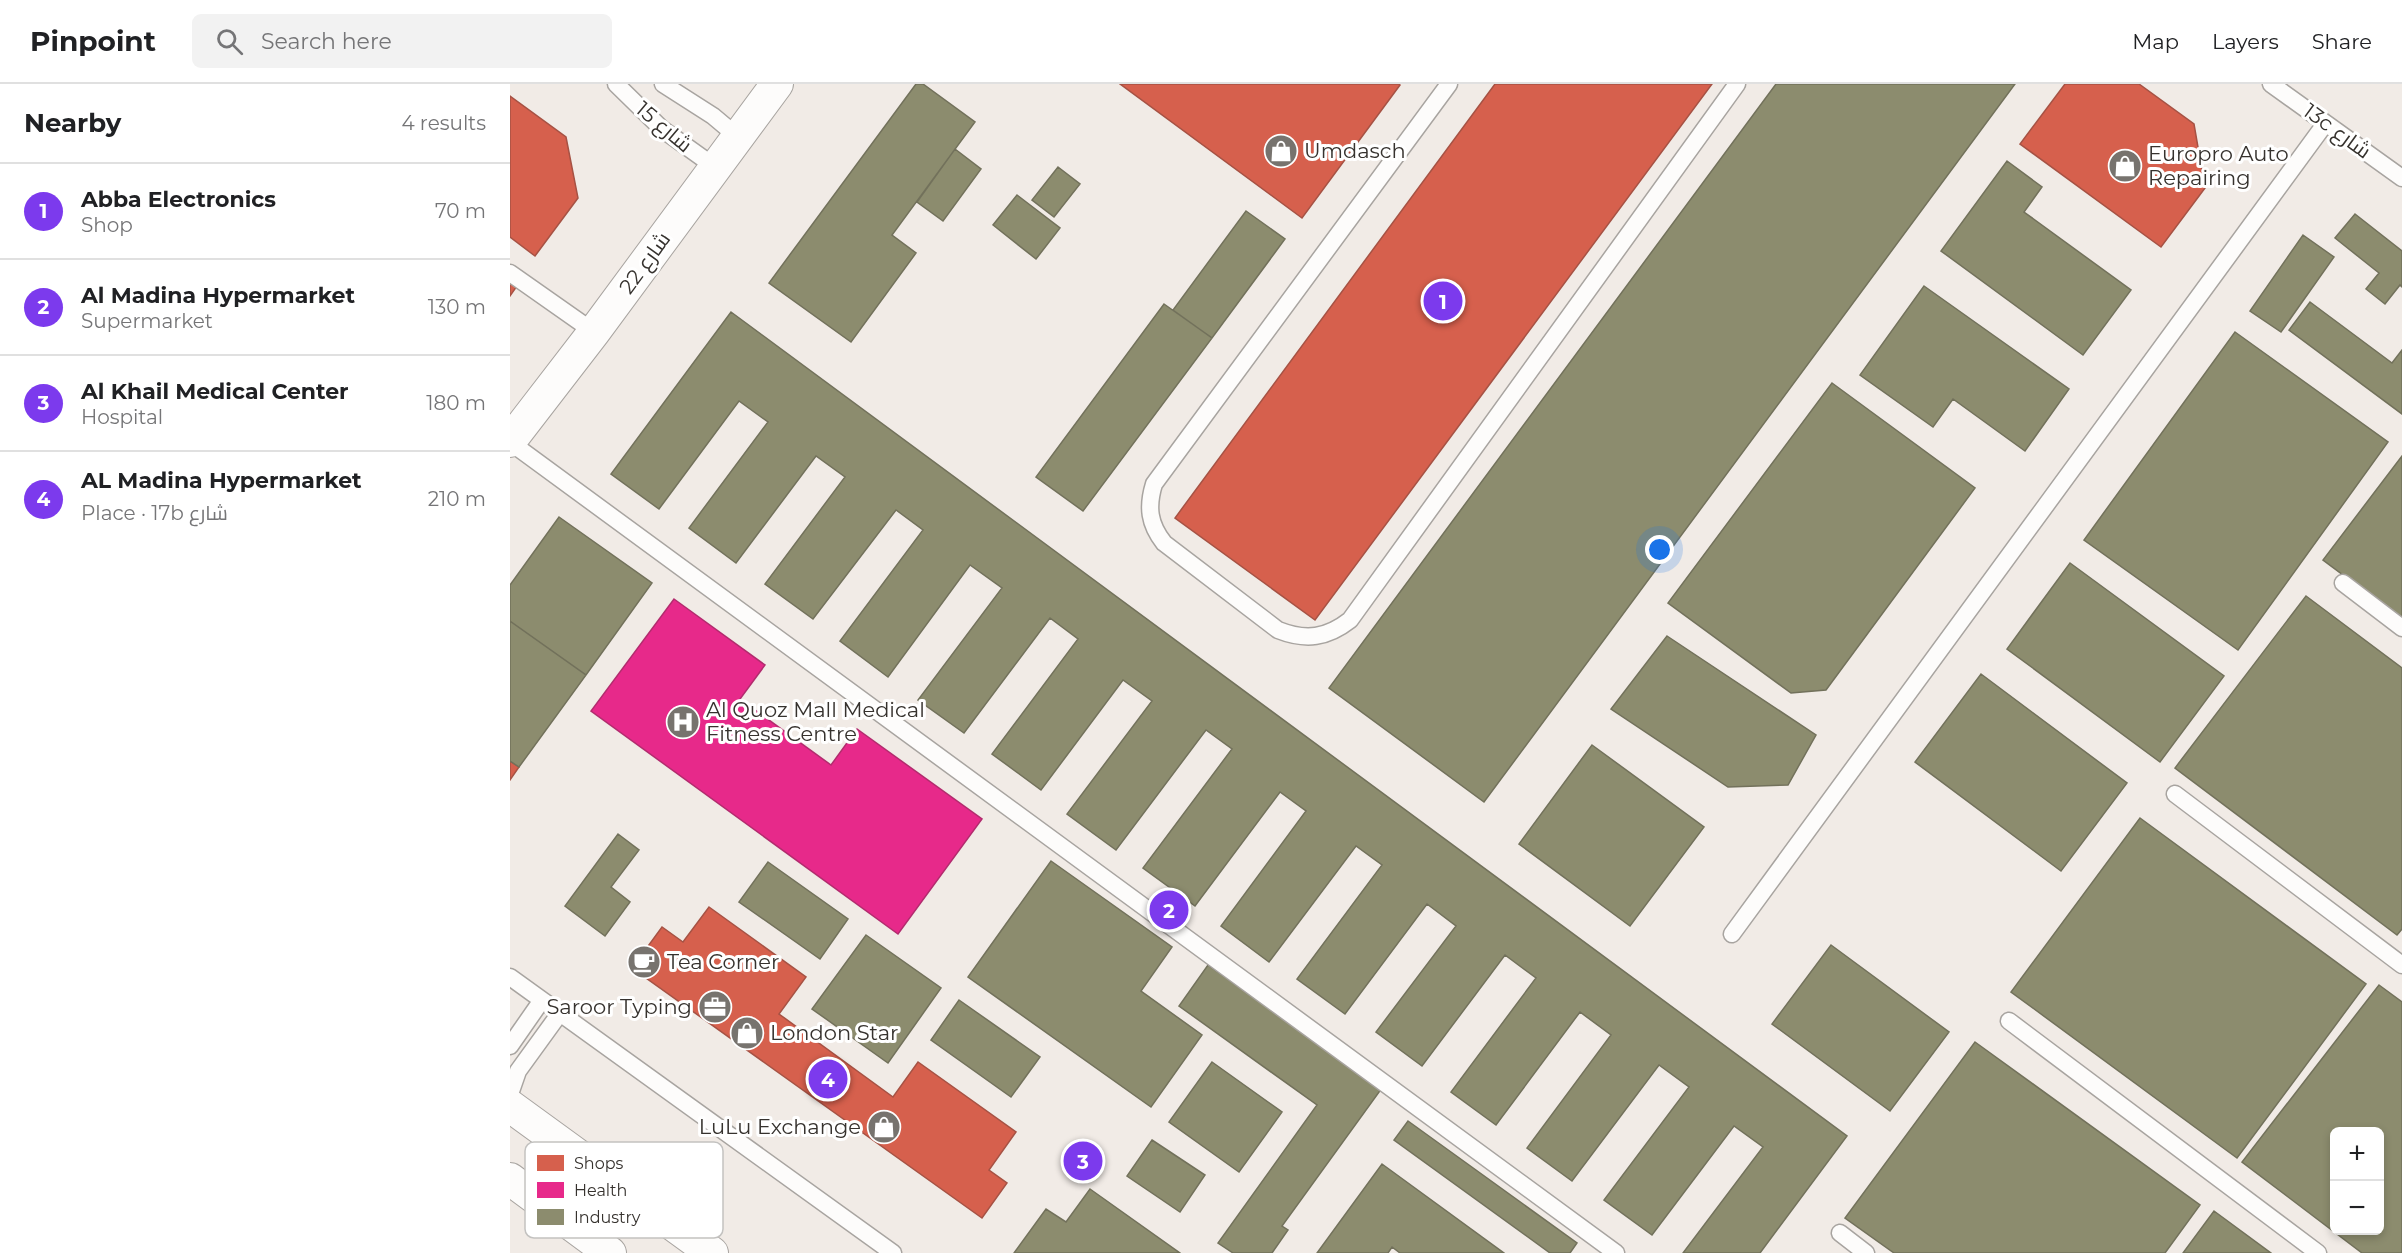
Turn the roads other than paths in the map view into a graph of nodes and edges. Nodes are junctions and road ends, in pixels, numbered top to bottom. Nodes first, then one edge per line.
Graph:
1 (616, 84) edge
2 (663, 84) edge
3 (777, 84) edge
4 (1449, 84) edge
5 (1737, 84) edge
6 (2271, 84) edge
7 (2325, 124) junction
8 (738, 137) junction
9 (716, 167) junction
10 (2402, 178) edge
11 (510, 273) edge
12 (594, 332) junction
13 (510, 441) edge
14 (2343, 583) dead end
15 (2402, 628) edge
16 (2175, 794) dead end
17 (1732, 934) dead end
18 (2402, 966) edge
19 (510, 977) edge
20 (542, 1000) junction
21 (560, 1013) junction
22 (2009, 1021) dead end
23 (510, 1046) edge
24 (510, 1094) edge
25 (510, 1106) edge
26 (559, 1142) edge
27 (510, 1179) edge
28 (525, 1190) edge
29 (1840, 1233) dead end
30 (590, 1238) edge
31 (690, 1238) edge
32 (610, 1253) edge
33 (711, 1253) edge
34 (893, 1253) edge
35 (1616, 1253) edge
36 (1866, 1253) edge
37 (2318, 1253) edge

1 - 9 lane, شارع 15
2 - 8 lane, شارع 15
3 - 8 street, شارع 22
4 - 5 lane
6 - 7 lane, 13c شارع
7 - 10 lane, 13c شارع
7 - 17 lane
8 - 9 street, شارع 22
9 - 12 street, شارع 22
11 - 12 lane
12 - 13 street, شارع 22
13 - 35 lane
14 - 15 lane
16 - 18 lane
19 - 20 lane
20 - 21 lane
20 - 23 lane
21 - 24 lane
21 - 34 lane
22 - 37 lane
25 - 26 street
27 - 28 street
29 - 36 lane
30 - 32 street
31 - 33 street

